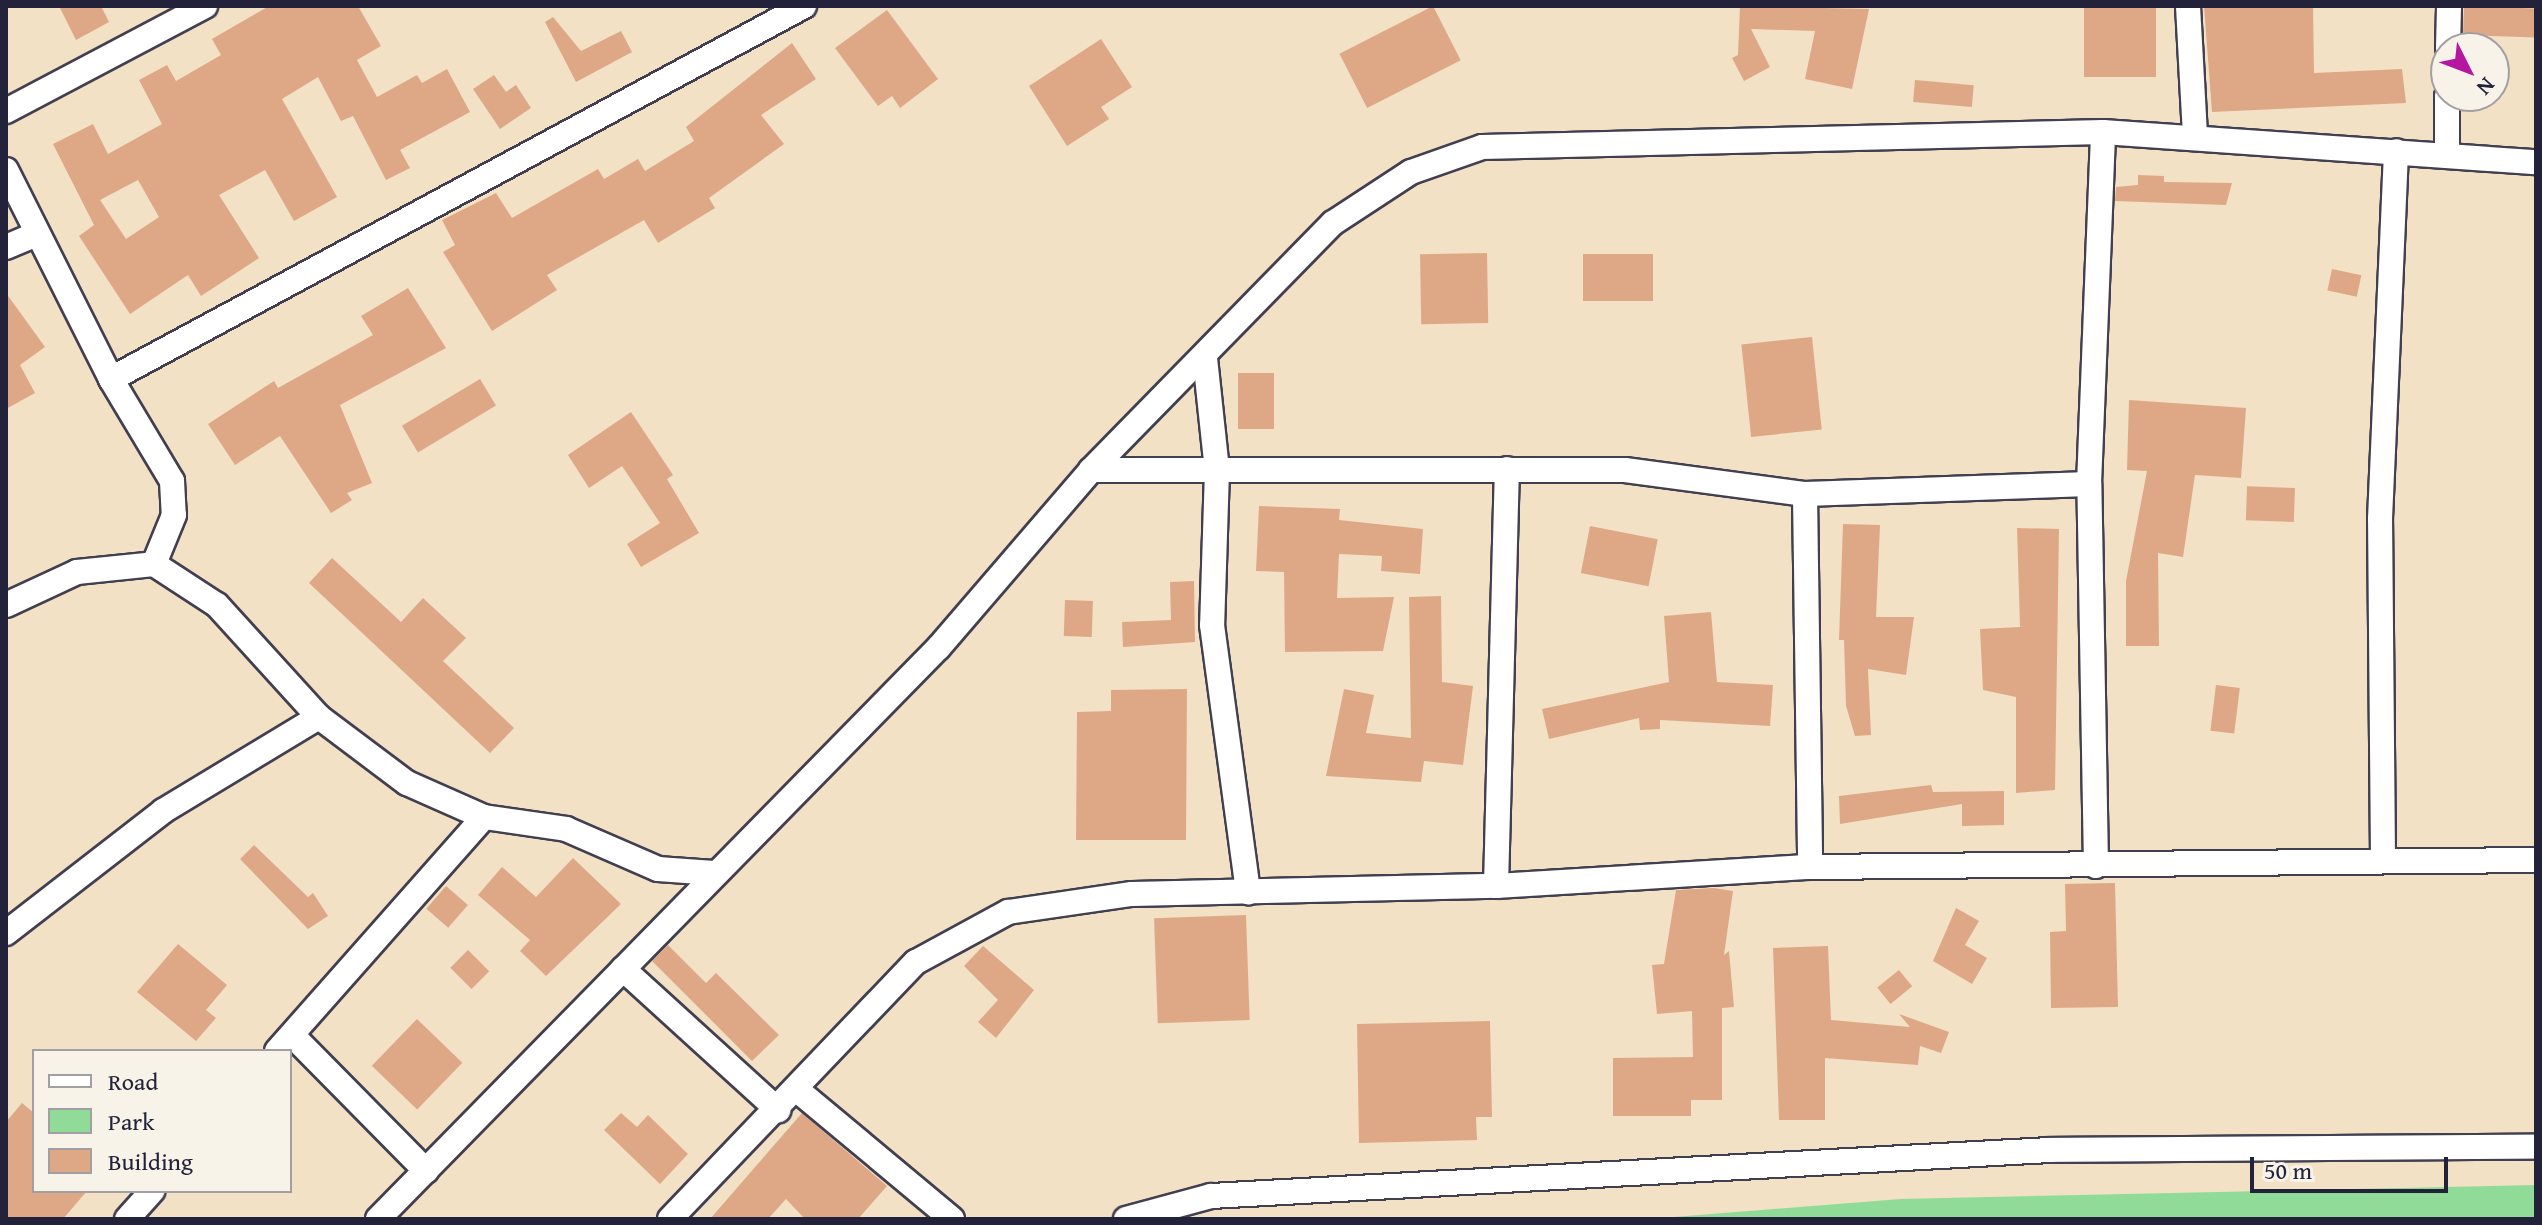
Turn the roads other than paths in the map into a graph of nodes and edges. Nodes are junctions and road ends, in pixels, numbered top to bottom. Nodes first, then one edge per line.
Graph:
1 (205, 6) edge
2 (2188, 6) edge
3 (2449, 6) edge
4 (796, 8) edge
5 (2448, 32) edge
6 (6, 111) edge
7 (2447, 112) edge
8 (2103, 132) junction
9 (2195, 137) junction
10 (2396, 151) junction
11 (2447, 155) junction
12 (2536, 162) edge
13 (6, 170) edge
14 (36, 234) junction
15 (6, 247) edge
16 (1205, 358) junction
17 (111, 379) junction
18 (1507, 469) junction
19 (1091, 470) junction
20 (1217, 470) junction
21 (2089, 484) junction
22 (1805, 494) junction
23 (154, 564) junction
24 (6, 605) edge
25 (319, 717) junction
26 (484, 817) junction
27 (2383, 858) junction
28 (2536, 860) edge
29 (2096, 866) junction
30 (1810, 867) junction
31 (714, 873) junction
32 (1496, 886) junction
33 (1248, 893) junction
34 (6, 933) edge
35 (623, 969) junction
36 (285, 1043) edge
37 (292, 1049) edge
38 (796, 1089) junction
39 (778, 1110) junction
40 (2536, 1147) edge
41 (426, 1171) junction
42 (150, 1193) edge
43 (127, 1219) edge
44 (378, 1219) edge
45 (670, 1219) edge
46 (952, 1219) edge
47 (1126, 1219) edge

1 - 6 street
2 - 9 street
3 - 5 street
4 - 17 street
7 - 11 street
8 - 9 street
8 - 16 street
8 - 21 street
9 - 10 street
10 - 11 street
10 - 27 street
11 - 12 street
13 - 14 street
14 - 15 street
14 - 17 street
16 - 19 street
16 - 20 street
17 - 23 street
18 - 20 street
18 - 22 street
18 - 32 street
19 - 20 street
19 - 31 street
20 - 33 street
21 - 22 street
21 - 29 street
22 - 30 street
23 - 24 street
23 - 25 street
25 - 26 street
25 - 34 street
26 - 31 street
26 - 36 street
27 - 28 street
27 - 29 street
29 - 30 street
30 - 32 street
31 - 35 street
32 - 33 street
33 - 38 street
35 - 39 street
35 - 41 street
37 - 41 street
38 - 39 street
38 - 46 street
39 - 45 street
40 - 47 street
41 - 44 street
42 - 43 street

